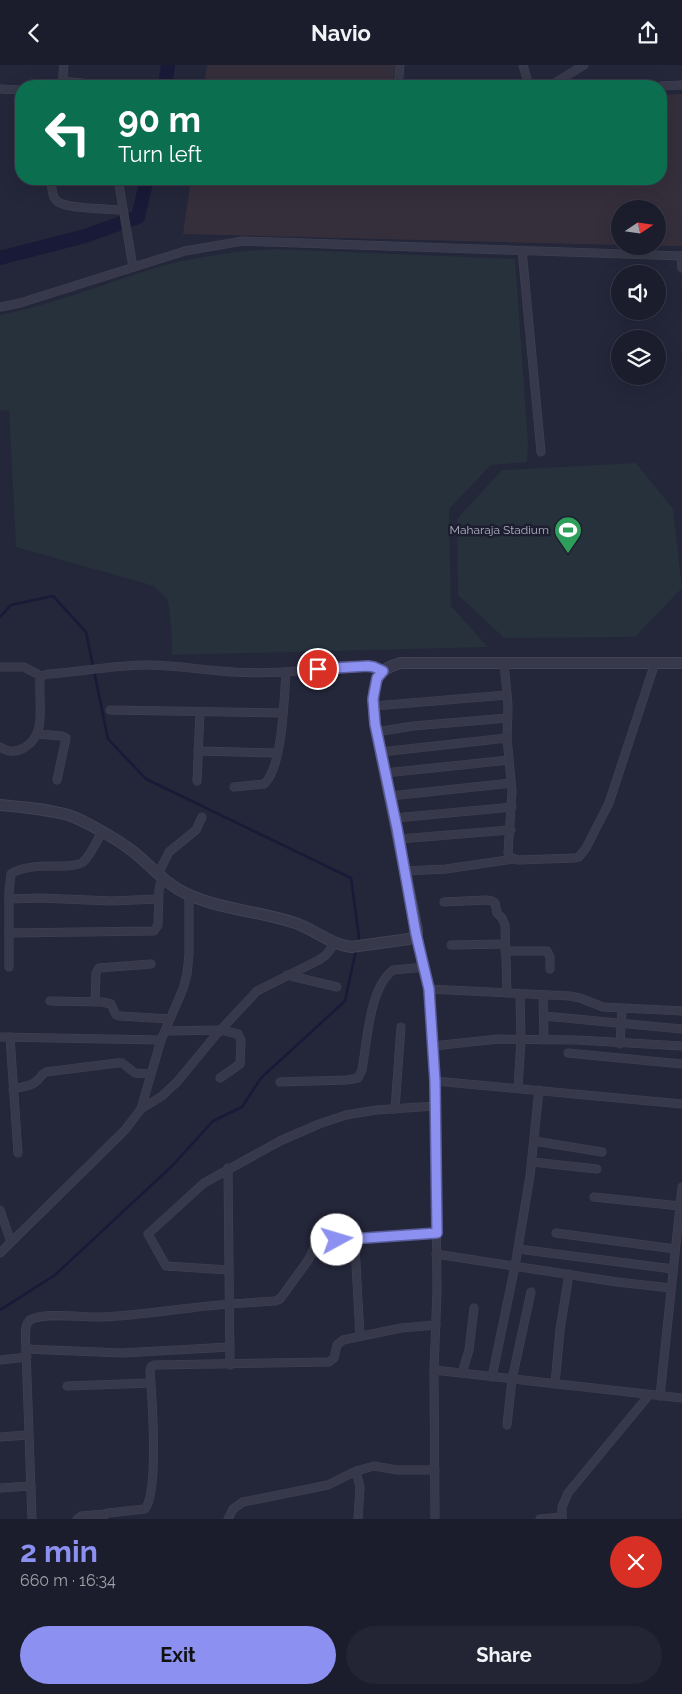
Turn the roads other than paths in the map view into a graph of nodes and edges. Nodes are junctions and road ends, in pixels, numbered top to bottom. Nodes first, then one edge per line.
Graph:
1 (64, 65) edge
2 (400, 65) edge
3 (523, 65) edge
4 (584, 65) edge
5 (62, 80) edge
6 (399, 80) edge
7 (527, 80) edge
8 (560, 80) edge
9 (682, 85) edge
10 (667, 86) edge
11 (0, 89) edge
12 (15, 90) edge
13 (52, 185) edge
14 (119, 185) edge
15 (124, 213) junction
16 (522, 250) junction
17 (682, 256) edge
18 (133, 267) junction
19 (682, 267) edge
20 (0, 307) edge
21 (541, 452) dead end
22 (504, 663) junction
23 (655, 663) junction
24 (682, 663) edge
25 (0, 667) edge
26 (383, 671) junction
27 (286, 672) junction
28 (41, 676) junction
29 (507, 695) junction
30 (374, 706) junction
31 (110, 710) dead end
32 (200, 711) junction
33 (283, 713) junction
34 (508, 718) junction
35 (376, 732) junction
36 (37, 734) junction
37 (507, 737) junction
38 (0, 747) edge
39 (198, 751) junction
40 (381, 752) junction
41 (277, 753) junction
42 (509, 760) junction
43 (385, 773) junction
44 (56, 780) dead end
45 (197, 781) dead end
46 (511, 783) junction
47 (234, 787) dead end
48 (390, 796) junction
49 (0, 805) edge
50 (512, 807) junction
51 (202, 817) dead end
52 (395, 818) junction
53 (511, 829) junction
54 (102, 832) junction
55 (399, 839) junction
56 (513, 859) junction
57 (405, 871) junction
58 (160, 876) junction
59 (188, 895) junction
60 (9, 899) junction
61 (158, 899) junction
62 (444, 902) dead end
63 (9, 933) junction
64 (416, 934) junction
65 (335, 943) junction
66 (451, 945) dead end
67 (505, 947) junction
68 (151, 964) dead end
69 (9, 967) dead end
70 (425, 967) junction
71 (550, 969) dead end
72 (287, 975) junction
73 (337, 987) dead end
74 (429, 989) junction
75 (507, 993) junction
76 (520, 993) junction
77 (543, 995) junction
78 (50, 1001) dead end
79 (95, 1002) junction
80 (622, 1009) junction
81 (682, 1011) edge
82 (544, 1016) junction
83 (170, 1019) junction
84 (621, 1024) junction
85 (400, 1027) dead end
86 (682, 1029) edge
87 (221, 1030) junction
88 (164, 1031) junction
89 (0, 1037) edge
90 (10, 1037) junction
91 (161, 1039) junction
92 (521, 1040) junction
93 (544, 1040) junction
94 (620, 1044) junction
95 (433, 1046) junction
96 (682, 1046) edge
97 (568, 1053) dead end
98 (682, 1064) edge
99 (150, 1074) junction
100 (220, 1078) dead end
101 (435, 1081) junction
102 (280, 1082) dead end
103 (13, 1089) junction
104 (518, 1089) junction
105 (540, 1090) junction
106 (682, 1104) edge
107 (436, 1106) junction
108 (141, 1109) junction
109 (394, 1109) junction
110 (534, 1141) junction
111 (602, 1152) dead end
112 (18, 1153) dead end
113 (532, 1162) junction
114 (228, 1169) junction
115 (597, 1169) dead end
116 (682, 1187) edge
117 (594, 1197) dead end
118 (0, 1210) edge
119 (680, 1211) edge
120 (437, 1233) junction
121 (556, 1233) dead end
122 (357, 1239) junction
123 (11, 1242) junction
124 (518, 1249) junction
125 (675, 1249) junction
126 (0, 1253) edge
127 (436, 1254) junction
128 (676, 1264) edge
129 (515, 1266) junction
130 (229, 1270) junction
131 (569, 1274) junction
132 (671, 1288) junction
133 (531, 1292) dead end
134 (230, 1304) junction
135 (474, 1307) dead end
136 (436, 1325) junction
137 (360, 1336) junction
138 (230, 1347) junction
139 (26, 1353) junction
140 (0, 1360) edge
141 (230, 1365) junction
142 (434, 1370) junction
143 (462, 1373) junction
144 (492, 1377) junction
145 (512, 1379) junction
146 (151, 1383) junction
147 (555, 1384) junction
148 (67, 1386) dead end
149 (650, 1395) junction
150 (660, 1396) junction
151 (682, 1398) edge
152 (507, 1425) dead end
153 (28, 1435) junction
154 (0, 1437) edge
155 (434, 1470) junction
156 (356, 1471) junction
157 (31, 1486) junction
158 (0, 1488) edge
159 (104, 1517) edge
160 (562, 1518) edge
161 (32, 1519) edge
162 (77, 1519) edge
163 (228, 1519) edge
164 (358, 1519) edge
165 (435, 1519) edge
166 (540, 1519) edge

1 - 5 street
2 - 6 street
3 - 7 street
4 - 8 street
9 - 10 street
11 - 12 street
13 - 15 street
14 - 15 street
15 - 18 street
16 - 17 street
16 - 18 street
16 - 21 street
17 - 19 street
18 - 20 street
22 - 23 street
22 - 26 street
22 - 29 street
23 - 24 street
23 - 56 street
25 - 28 street
26 - 27 street
26 - 30 street
27 - 28 street
27 - 33 street
28 - 36 street
29 - 30 street
29 - 34 street
30 - 35 street
31 - 32 street
32 - 33 street
32 - 39 street
33 - 41 street
34 - 35 street
34 - 37 street
35 - 40 street
36 - 38 street
36 - 44 street
37 - 40 street
37 - 42 street
39 - 41 street
39 - 45 street
40 - 43 street
41 - 47 street
42 - 43 street
42 - 46 street
43 - 48 street
46 - 48 street
46 - 50 street
48 - 52 street
49 - 54 street
50 - 52 street
50 - 53 street
51 - 58 street
52 - 55 street
53 - 55 street
53 - 56 street
54 - 58 street
54 - 60 street
55 - 57 street
56 - 57 street
57 - 64 street
58 - 59 street
58 - 61 street
59 - 65 street
59 - 83 street
60 - 61 street
60 - 63 street
61 - 63 street
62 - 67 street
63 - 69 street
64 - 65 street
64 - 70 street
65 - 72 street
66 - 67 street
67 - 71 street
67 - 75 street
68 - 79 street
70 - 74 street
70 - 102 street
72 - 73 street
72 - 87 street
74 - 75 street
74 - 95 street
75 - 76 street
76 - 77 street
76 - 92 street
77 - 80 street
77 - 82 street
78 - 79 street
79 - 83 street
80 - 81 street
80 - 84 street
82 - 84 street
82 - 93 street
83 - 88 street
84 - 86 street
84 - 94 street
85 - 109 street
87 - 88 street
87 - 100 street
87 - 108 street
88 - 91 street
89 - 90 street
90 - 91 street
90 - 103 street
91 - 99 street
92 - 93 street
92 - 95 street
92 - 104 street
93 - 94 street
94 - 96 street
95 - 101 street
97 - 98 street
99 - 103 street
99 - 108 street
101 - 104 street
101 - 107 street
103 - 112 street
104 - 105 street
105 - 106 street
105 - 110 street
107 - 109 street
107 - 120 street
108 - 123 street
109 - 114 street
110 - 111 street
110 - 113 street
113 - 115 street
113 - 124 street
114 - 130 street
114 - 130 street
116 - 119 street
117 - 119 street
118 - 123 street
119 - 125 street
120 - 122 street
120 - 127 street
121 - 125 street
122 - 134 street
122 - 137 street
123 - 126 street
124 - 128 street
124 - 129 street
125 - 128 street
127 - 129 street
127 - 136 street
128 - 132 street
129 - 131 street
129 - 144 street
130 - 134 street
131 - 132 street
131 - 147 street
132 - 150 street
133 - 145 street
134 - 138 street
134 - 139 street
135 - 143 street
136 - 137 street
136 - 142 street
137 - 141 street
138 - 139 street
138 - 141 street
139 - 140 street
139 - 153 street
141 - 146 street
142 - 143 street
142 - 155 street
143 - 144 street
144 - 145 street
145 - 147 street
145 - 152 street
146 - 148 street
146 - 159 street
147 - 149 street
149 - 150 street
149 - 160 street
150 - 151 street
153 - 154 street
153 - 157 street
155 - 156 street
155 - 165 street
156 - 163 street
156 - 164 street
157 - 158 street
157 - 161 street
159 - 162 street
160 - 166 street

